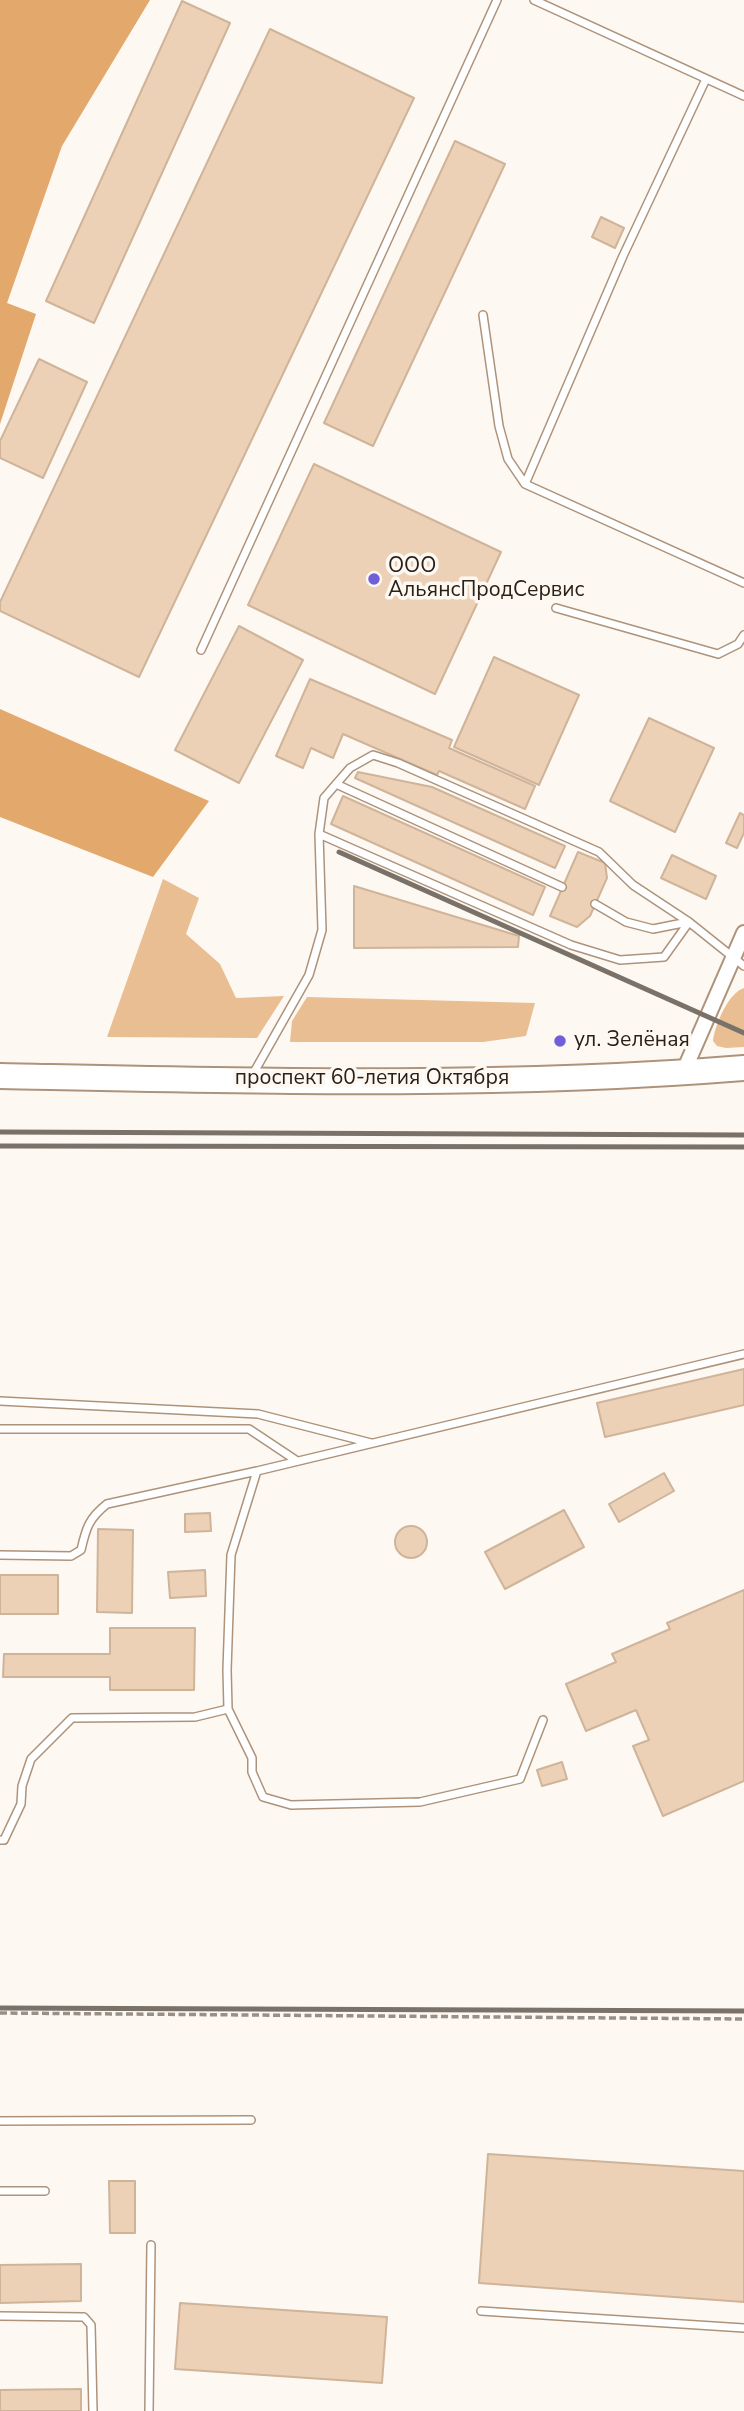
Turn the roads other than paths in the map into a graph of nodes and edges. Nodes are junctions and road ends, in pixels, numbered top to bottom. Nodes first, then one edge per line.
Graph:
1 (497, 0) edge
2 (534, 0) edge
3 (560, 0) edge
4 (559, 11) junction
5 (706, 79) junction
6 (744, 96) edge
7 (483, 315) dead end
8 (525, 484) junction
9 (744, 583) edge
10 (556, 608) dead end
11 (744, 635) edge
12 (201, 650) dead end
13 (336, 784) junction
14 (319, 834) junction
15 (562, 887) dead end
16 (595, 904) dead end
17 (689, 922) junction
18 (744, 933) edge
19 (739, 962) edge
20 (744, 1068) edge
21 (683, 1073) junction
22 (0, 1076) edge
23 (249, 1081) junction
24 (744, 1354) edge
25 (0, 1401) edge
26 (0, 1429) edge
27 (372, 1443) junction
28 (297, 1461) junction
29 (257, 1471) junction
30 (0, 1555) edge
31 (228, 1709) junction
32 (543, 1720) dead end
33 (0, 1840) edge
34 (251, 2120) dead end
35 (0, 2121) edge
36 (0, 2191) edge
37 (45, 2191) dead end
38 (150, 2245) dead end
39 (481, 2311) dead end
40 (0, 2316) edge
41 (744, 2328) edge
42 (93, 2411) edge
43 (149, 2411) edge

1 - 12 lane
2 - 4 lane
3 - 4 lane
4 - 5 lane
5 - 6 lane
5 - 8 lane
7 - 8 lane
8 - 9 lane
10 - 11 lane
13 - 14 lane
13 - 15 lane
13 - 17 lane
14 - 17 lane
14 - 23 lane
16 - 17 lane
17 - 19 lane
18 - 19 street
19 - 21 street
20 - 21 highway, проспект 60-летия Октября
21 - 23 highway, проспект 60-летия Октября
22 - 23 highway, проспект 60-летия Октября
24 - 27 lane
25 - 27 lane
26 - 28 lane
27 - 28 lane
28 - 29 lane
29 - 30 lane
29 - 31 lane
31 - 32 lane
31 - 33 lane
34 - 35 lane
36 - 37 lane
38 - 43 lane
39 - 41 lane
40 - 42 lane

